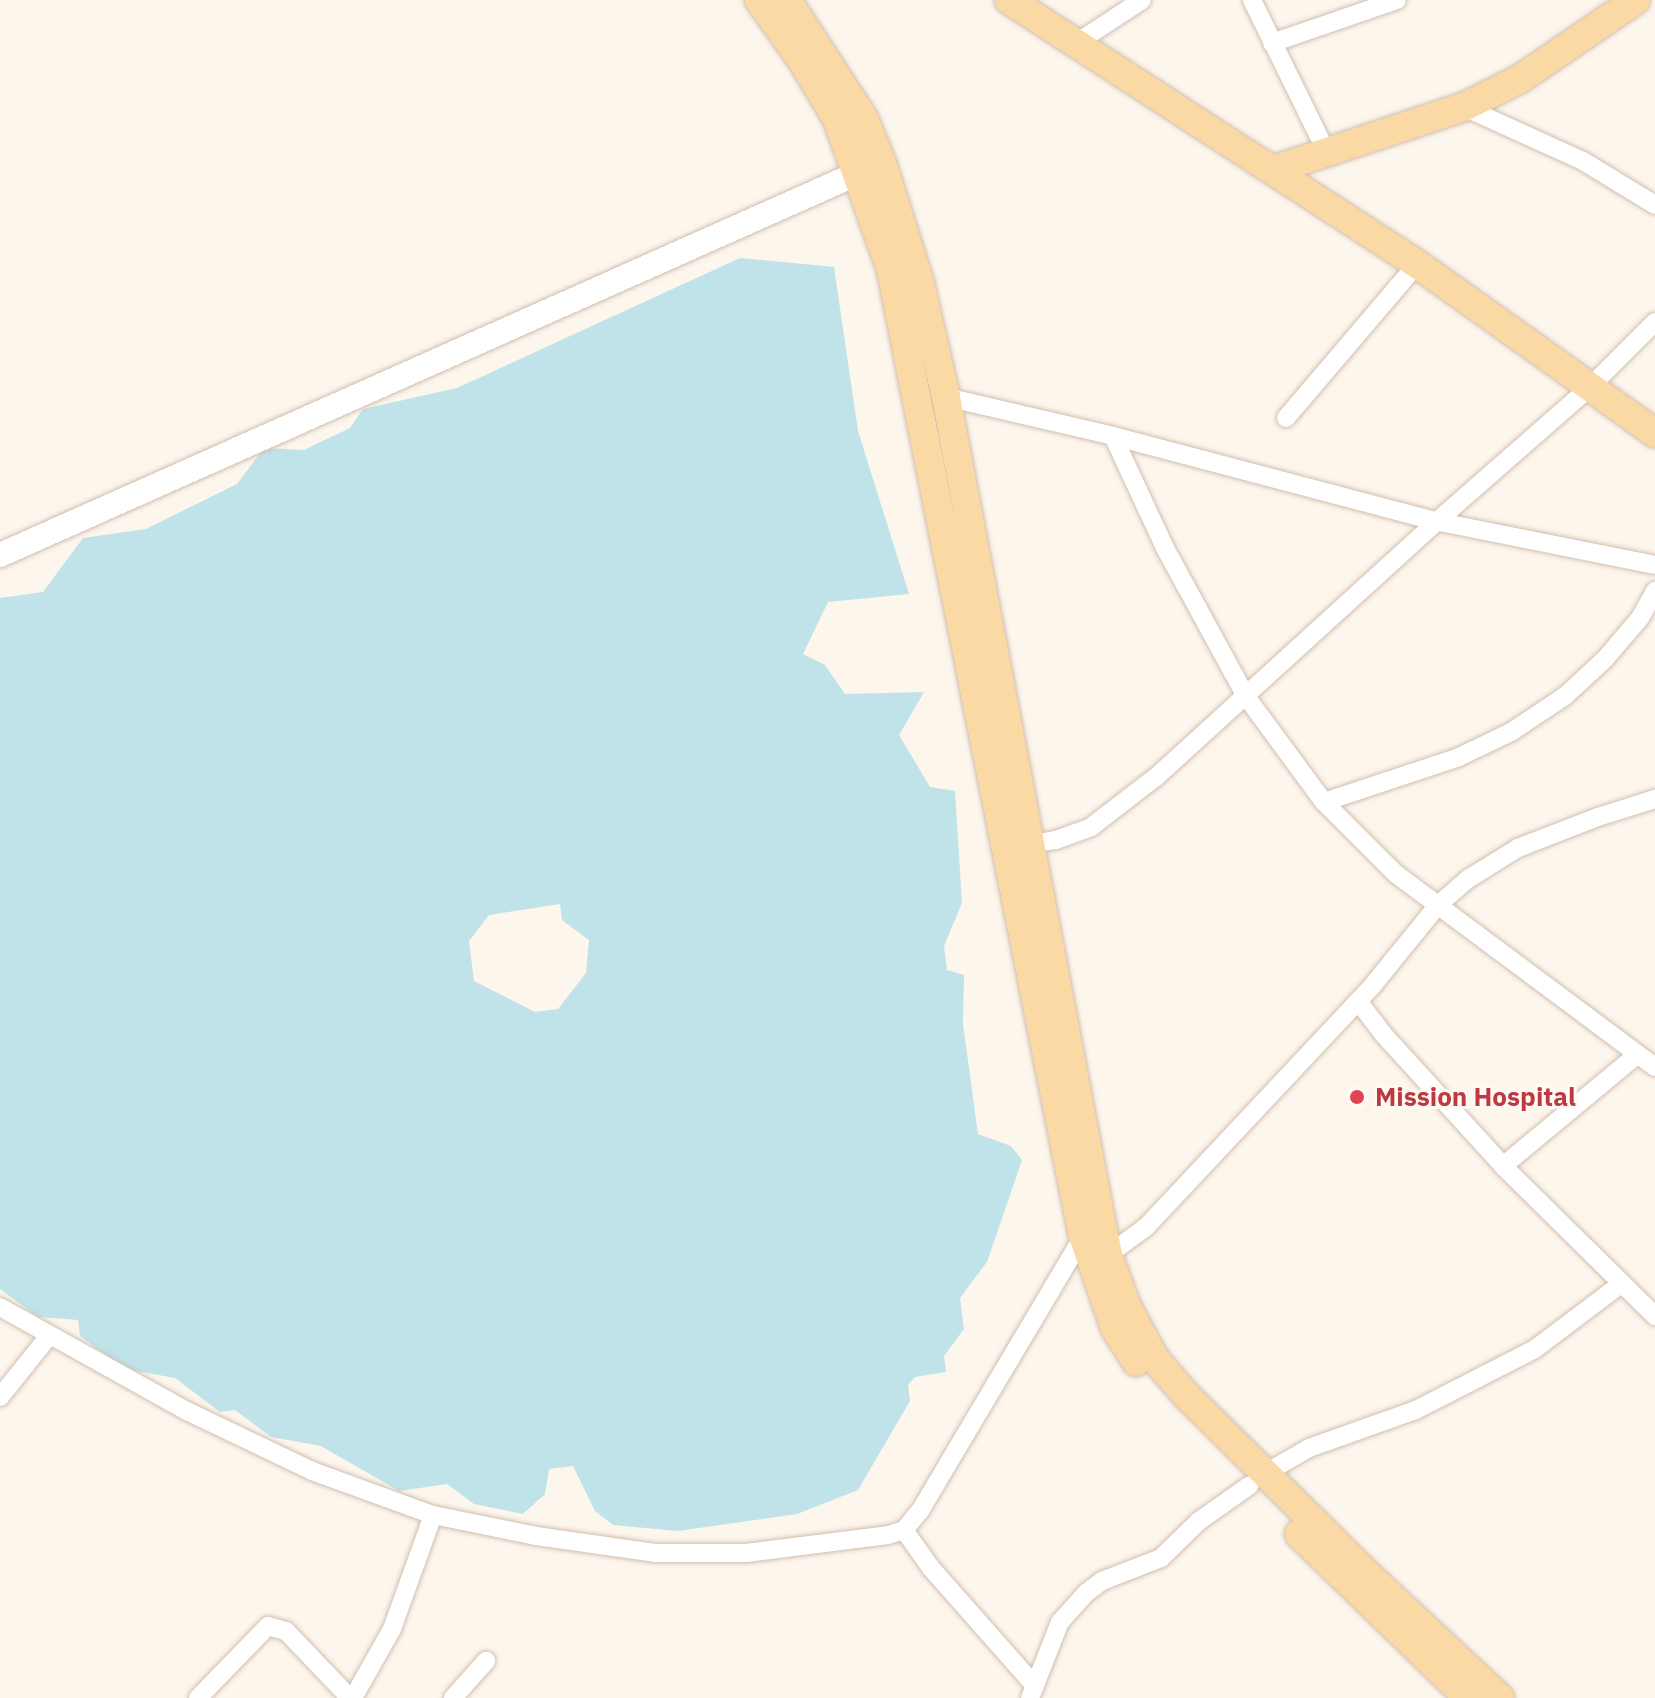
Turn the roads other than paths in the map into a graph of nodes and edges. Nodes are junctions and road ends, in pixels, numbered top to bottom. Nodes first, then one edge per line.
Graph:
1 (759, 0) edge
2 (787, 0) edge
3 (1009, 0) edge
4 (1142, 0) edge
5 (1252, 0) edge
6 (1397, 0) edge
7 (1636, 0) edge
8 (1272, 43) junction
9 (1075, 44) junction
10 (1464, 107) junction
11 (1326, 151) junction
12 (870, 168) junction
13 (1273, 170) junction
14 (1655, 205) edge
15 (1417, 264) junction
16 (1655, 322) edge
17 (1590, 387) junction
18 (946, 397) junction
19 (1286, 418) dead end
20 (1655, 433) edge
21 (1113, 436) junction
22 (1436, 522) junction
23 (0, 555) edge
24 (1655, 565) edge
25 (1655, 591) edge
26 (1245, 695) junction
27 (1655, 799) edge
28 (1324, 802) junction
29 (1018, 847) junction
30 (1438, 905) junction
31 (1358, 1001) junction
32 (1638, 1054) junction
33 (1655, 1067) edge
34 (1503, 1166) junction
35 (1092, 1231) junction
36 (1099, 1261) junction
37 (1621, 1284) junction
38 (0, 1307) edge
39 (1655, 1316) edge
40 (49, 1336) junction
41 (0, 1397) edge
42 (1257, 1479) junction
43 (433, 1515) junction
44 (904, 1530) junction
45 (486, 1661) dead end
46 (1032, 1692) edge
47 (198, 1698) edge
48 (351, 1698) edge
49 (453, 1698) edge
50 (1468, 1698) edge
51 (1500, 1698) edge

1 - 12 main road
2 - 12 main road
3 - 9 main road
4 - 9 street
5 - 8 street
6 - 8 street
7 - 10 main road
8 - 11 street
9 - 13 main road
10 - 11 main road
10 - 14 street
11 - 13 main road
12 - 18 main road
12 - 23 main road
12 - 29 main road
13 - 15 main road
15 - 17 main road
15 - 19 street
16 - 17 street
17 - 20 main road
17 - 22 street
18 - 21 street
18 - 29 main road
21 - 22 street
21 - 26 street
22 - 24 street
22 - 26 street
25 - 28 street
26 - 28 street
26 - 29 street
27 - 30 street
28 - 30 street
29 - 35 main road
30 - 31 street
30 - 32 street
31 - 34 street
31 - 36 street
32 - 33 street
32 - 34 street
34 - 37 street
35 - 36 main road
35 - 44 street
36 - 42 main road
37 - 39 street
37 - 42 street
38 - 40 street
40 - 41 street
40 - 43 street
42 - 46 street
42 - 50 main road
42 - 51 main road
43 - 44 street
43 - 48 street
44 - 46 street
45 - 49 street
47 - 48 street

